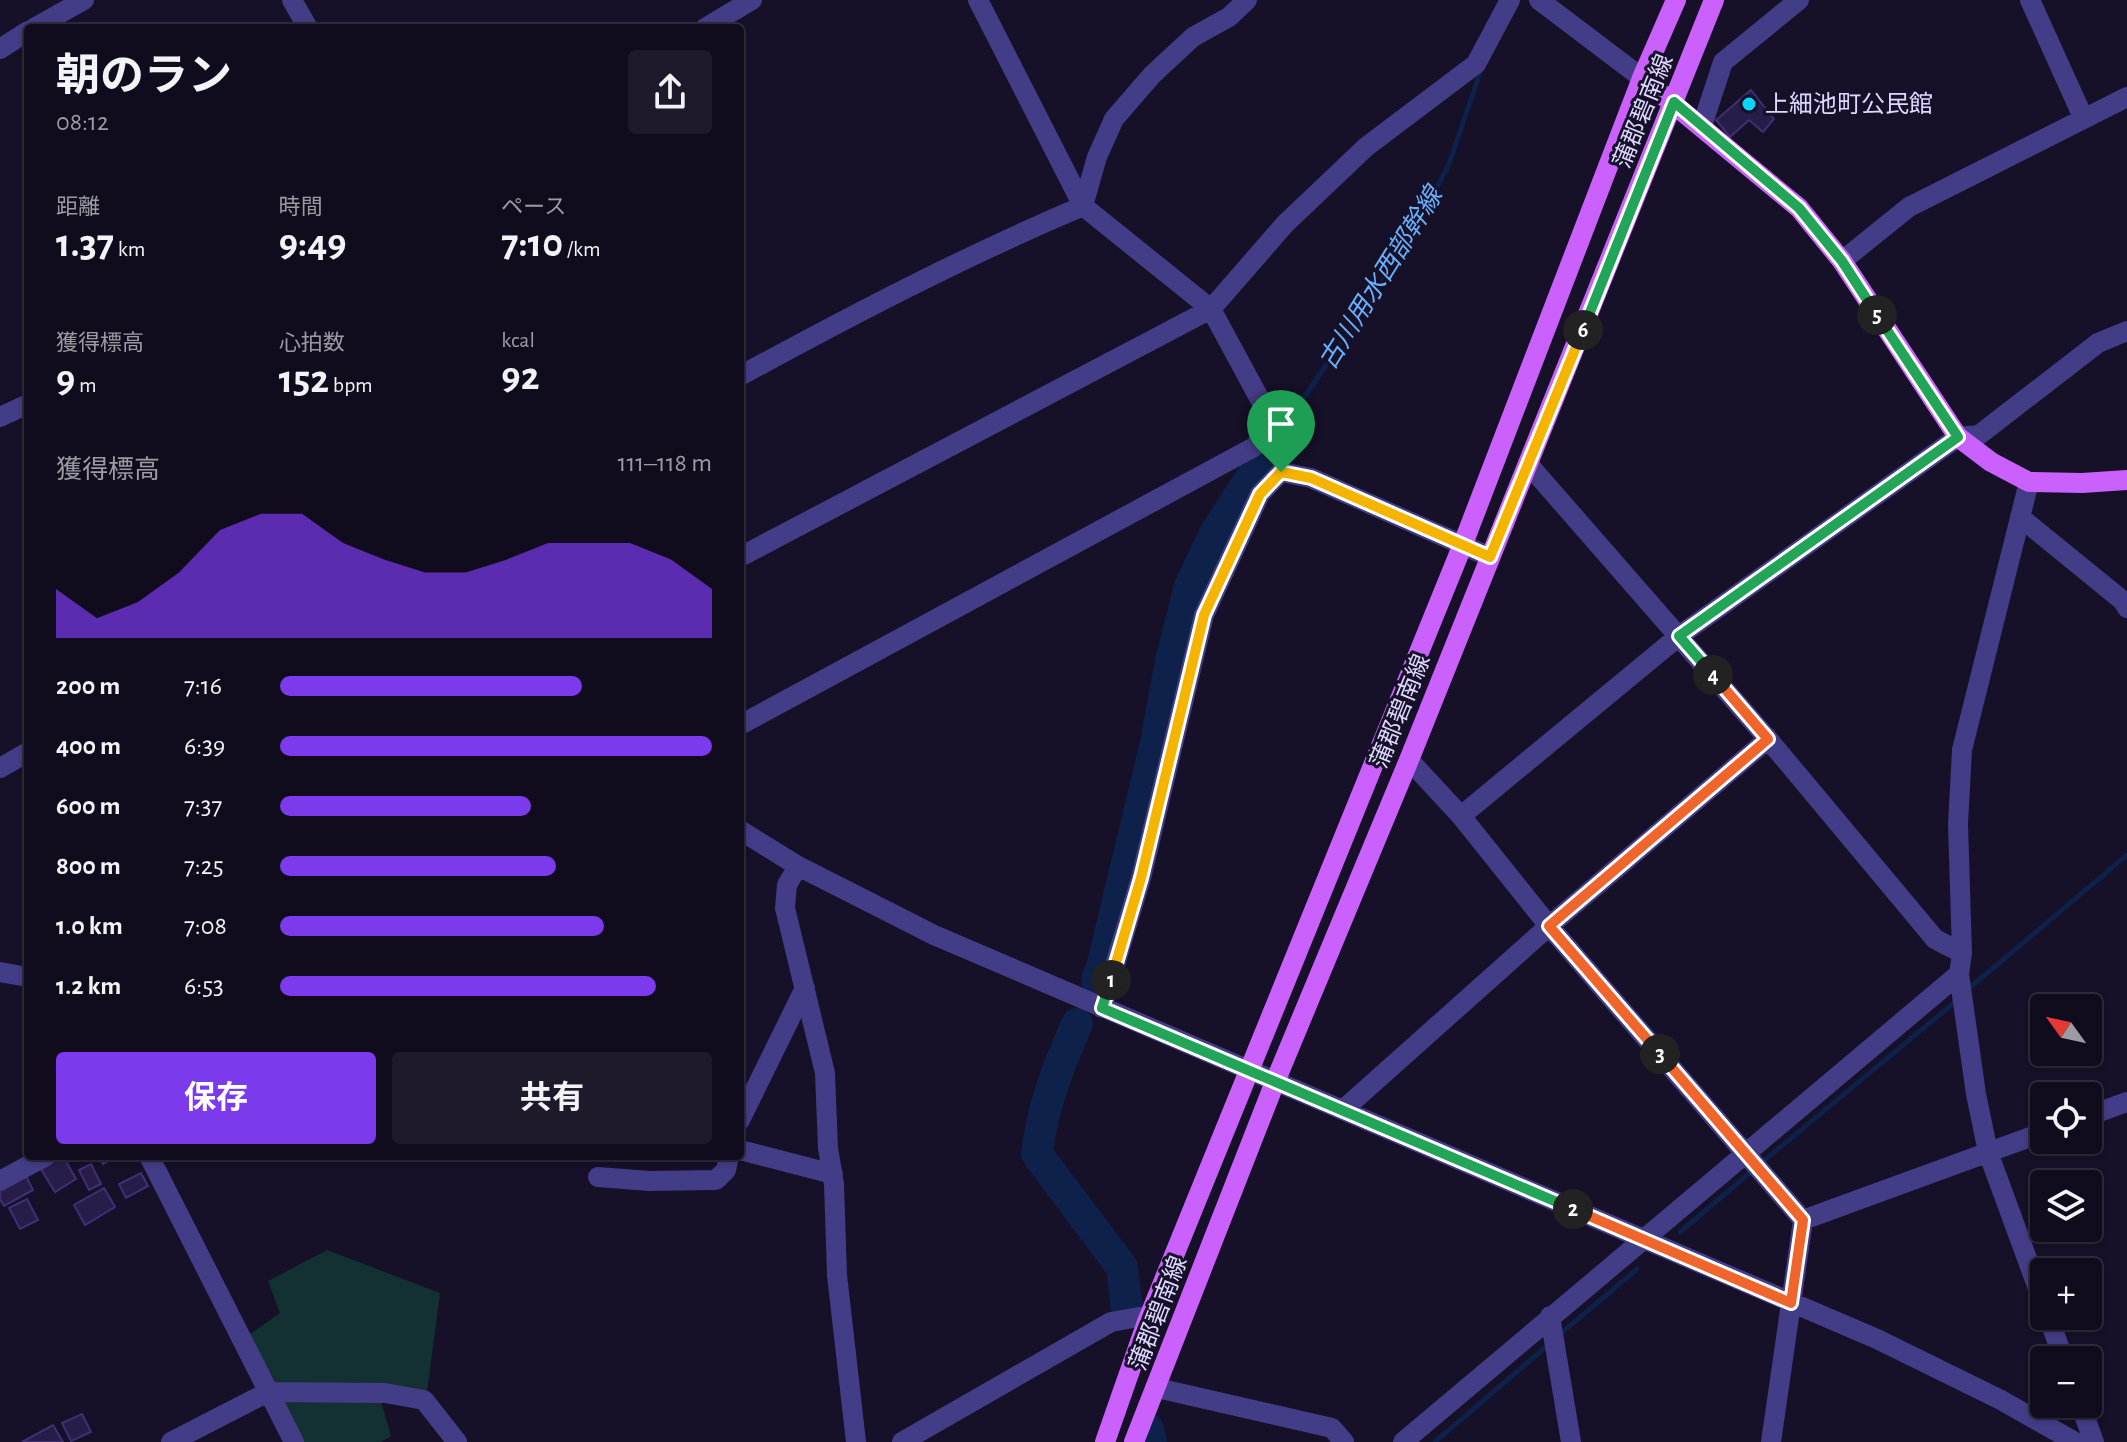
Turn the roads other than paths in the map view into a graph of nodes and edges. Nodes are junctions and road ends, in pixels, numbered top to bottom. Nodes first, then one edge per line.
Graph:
1 (84, 0) edge
2 (292, 0) edge
3 (752, 0) edge
4 (978, 0) edge
5 (1247, 0) edge
6 (1510, 0) edge
7 (1676, 0) edge
8 (1714, 0) edge
9 (1799, 0) edge
10 (2030, 0) edge
11 (1544, 4) edge
12 (62, 14) edge
13 (42, 24) edge
14 (306, 24) edge
15 (712, 24) edge
16 (24, 34) edge
17 (0, 49) edge
18 (1642, 78) junction
19 (2127, 97) edge
20 (1674, 102) junction
21 (2083, 117) junction
22 (1702, 126) junction
23 (1083, 206) junction
24 (1842, 261) junction
25 (1211, 309) junction
26 (2127, 331) edge
27 (744, 374) edge
28 (24, 406) edge
29 (0, 417) edge
30 (1958, 437) junction
31 (1529, 465) junction
32 (2127, 480) edge
33 (2029, 482) junction
34 (2020, 517) junction
35 (1463, 544) junction
36 (744, 555) edge
37 (1490, 557) junction
38 (2127, 608) edge
39 (1679, 636) junction
40 (744, 723) edge
41 (1768, 739) junction
42 (24, 754) edge
43 (1409, 760) junction
44 (0, 768) edge
45 (1461, 816) junction
46 (744, 832) edge
47 (798, 866) junction
48 (1549, 926) junction
49 (1962, 953) junction
50 (0, 972) edge
51 (24, 976) edge
52 (1959, 978) junction
53 (805, 988) junction
54 (1102, 1008) junction
55 (1247, 1071) junction
56 (1275, 1082) junction
57 (2127, 1102) edge
58 (1344, 1109) junction
59 (2102, 1111) edge
60 (744, 1112) edge
61 (2030, 1137) edge
62 (744, 1151) edge
63 (1988, 1152) junction
64 (39, 1160) edge
65 (151, 1160) edge
66 (728, 1160) edge
67 (1752, 1161) junction
68 (833, 1174) junction
69 (598, 1177) dead end
70 (0, 1181) edge
71 (1803, 1220) junction
72 (1642, 1239) junction
73 (2030, 1267) edge
74 (1791, 1303) junction
75 (1551, 1321) junction
76 (1147, 1322) junction
77 (1157, 1388) junction
78 (268, 1392) junction
79 (2085, 1418) edge
80 (171, 1442) edge
81 (294, 1442) edge
82 (457, 1442) edge
83 (856, 1442) edge
84 (902, 1442) edge
85 (1105, 1442) edge
86 (1134, 1442) edge
87 (1344, 1442) edge
88 (1403, 1442) edge
89 (1571, 1442) edge
90 (1771, 1442) edge
91 (2075, 1442) edge
92 (2094, 1442) edge

1 - 12 street
2 - 14 street
3 - 15 street
4 - 23 street
5 - 23 street
6 - 25 street
7 - 18 main road, 蒲郡碧南線
8 - 20 main road, 蒲郡碧南線
9 - 22 street
10 - 21 street
11 - 18 street
12 - 13 street
16 - 17 street
18 - 20 main road
18 - 35 main road, 蒲郡碧南線
19 - 21 street
20 - 22 main road
20 - 31 main road, 蒲郡碧南線
21 - 24 street
22 - 24 main road
23 - 25 street
23 - 27 street
24 - 30 main road
25 - 36 street
25 - 40 street
26 - 30 street
28 - 29 street
30 - 33 main road
30 - 39 street
31 - 37 main road, 蒲郡碧南線
31 - 39 street
32 - 33 main road
33 - 34 street
34 - 38 street
34 - 49 street
35 - 37 street
35 - 54 street
35 - 55 main road, 蒲郡碧南線
37 - 43 main road, 蒲郡碧南線
39 - 41 street
39 - 45 street
41 - 48 street
41 - 49 street
42 - 44 street
43 - 45 street
43 - 56 main road, 蒲郡碧南線
45 - 48 street
46 - 47 street
47 - 53 street
47 - 54 street
48 - 58 street
48 - 67 street
49 - 52 street
50 - 51 street
52 - 63 street
52 - 67 street
53 - 60 street
53 - 68 street
54 - 55 street
55 - 56 street
55 - 76 main road, 蒲郡碧南線
56 - 58 street
56 - 77 main road, 蒲郡碧南線
57 - 59 street
58 - 72 street
61 - 63 street
62 - 68 street
63 - 71 street
63 - 73 street
64 - 70 street
65 - 78 street
66 - 69 street
67 - 71 street
67 - 72 street
68 - 83 street
71 - 74 street
72 - 74 street
72 - 75 street
74 - 90 street
74 - 91 street
75 - 88 street
75 - 89 street
76 - 84 street
76 - 85 main road, 蒲郡碧南線
77 - 86 main road, 蒲郡碧南線
77 - 87 street
78 - 80 street
78 - 81 street
78 - 82 street
79 - 92 street

